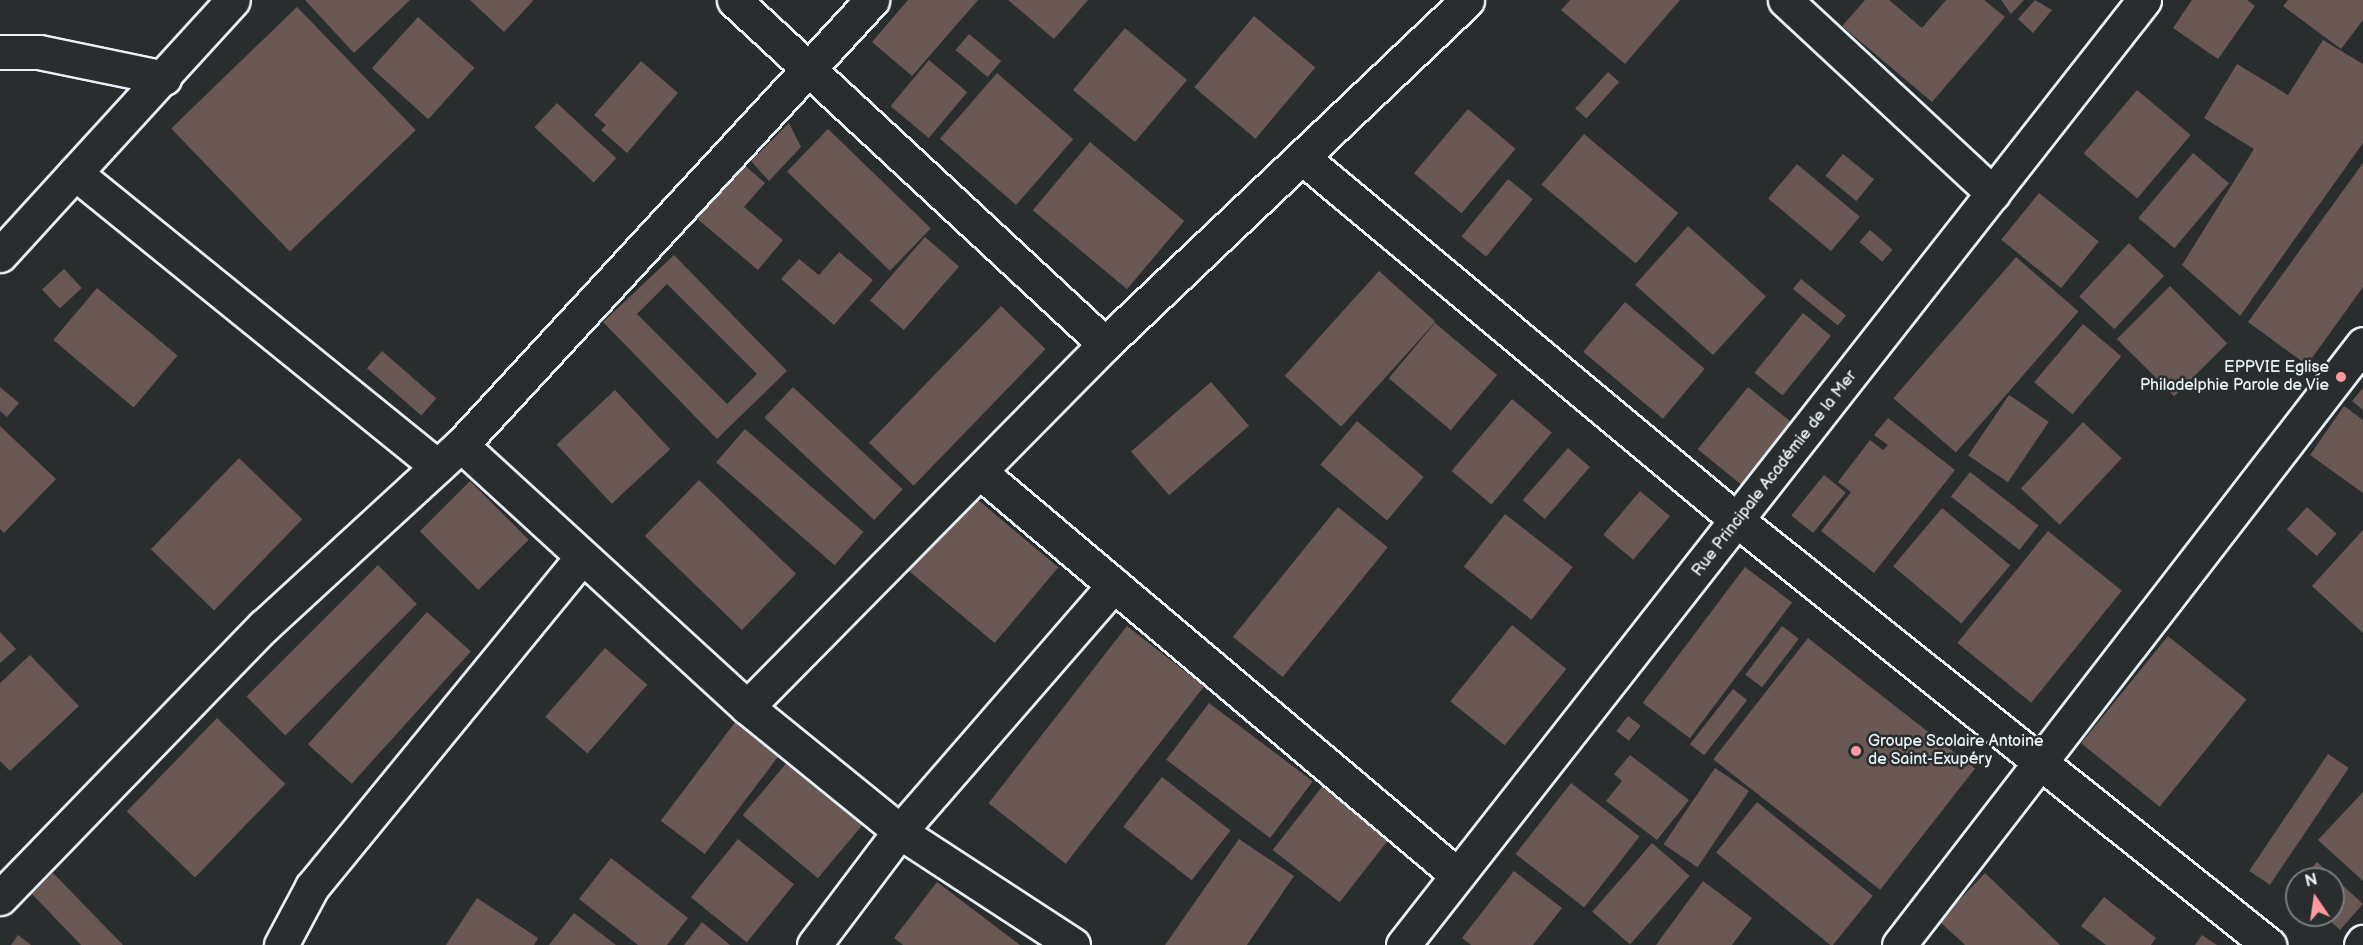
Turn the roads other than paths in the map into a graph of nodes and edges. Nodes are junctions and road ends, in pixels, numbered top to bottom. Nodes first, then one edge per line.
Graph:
1 (233, 0) edge
2 (734, 0) edge
3 (872, 0) edge
4 (1467, 0) edge
5 (1785, 0) edge
6 (2144, 0) edge
7 (0, 52) edge
8 (809, 69) junction
9 (164, 78) junction
10 (1304, 159) junction
11 (75, 173) junction
12 (1994, 193) junction
13 (0, 255) edge
14 (1105, 344) junction
15 (2363, 344) edge
16 (461, 445) junction
17 (437, 466) junction
18 (980, 472) junction
19 (1738, 522) junction
20 (580, 560) junction
21 (1114, 585) junction
22 (747, 707) junction
23 (2040, 762) junction
24 (900, 831) junction
25 (1457, 875) junction
26 (0, 898) edge
27 (281, 945) edge
28 (814, 945) edge
29 (1073, 945) edge
30 (1403, 945) edge
31 (1899, 945) edge
32 (2269, 945) edge

1 - 9 street
2 - 8 street
3 - 8 street
4 - 10 street
5 - 12 street
6 - 12 street, Rue Principale Académie de la Mer
7 - 9 street
8 - 14 street
8 - 16 street
9 - 11 street
10 - 14 street
10 - 19 street
11 - 13 street
11 - 17 street
12 - 19 street, Rue Principale Académie de la Mer
14 - 18 street
15 - 23 street
16 - 17 street
16 - 20 street
17 - 26 street
18 - 21 street
18 - 22 street
19 - 23 street
19 - 25 street, Rue Principale Académie de la Mer
20 - 22 street
20 - 27 street
21 - 24 street
21 - 25 street
22 - 24 street
23 - 31 street
23 - 32 street
24 - 28 street
24 - 29 street
25 - 30 street, Rue Principale Académie de la Mer

